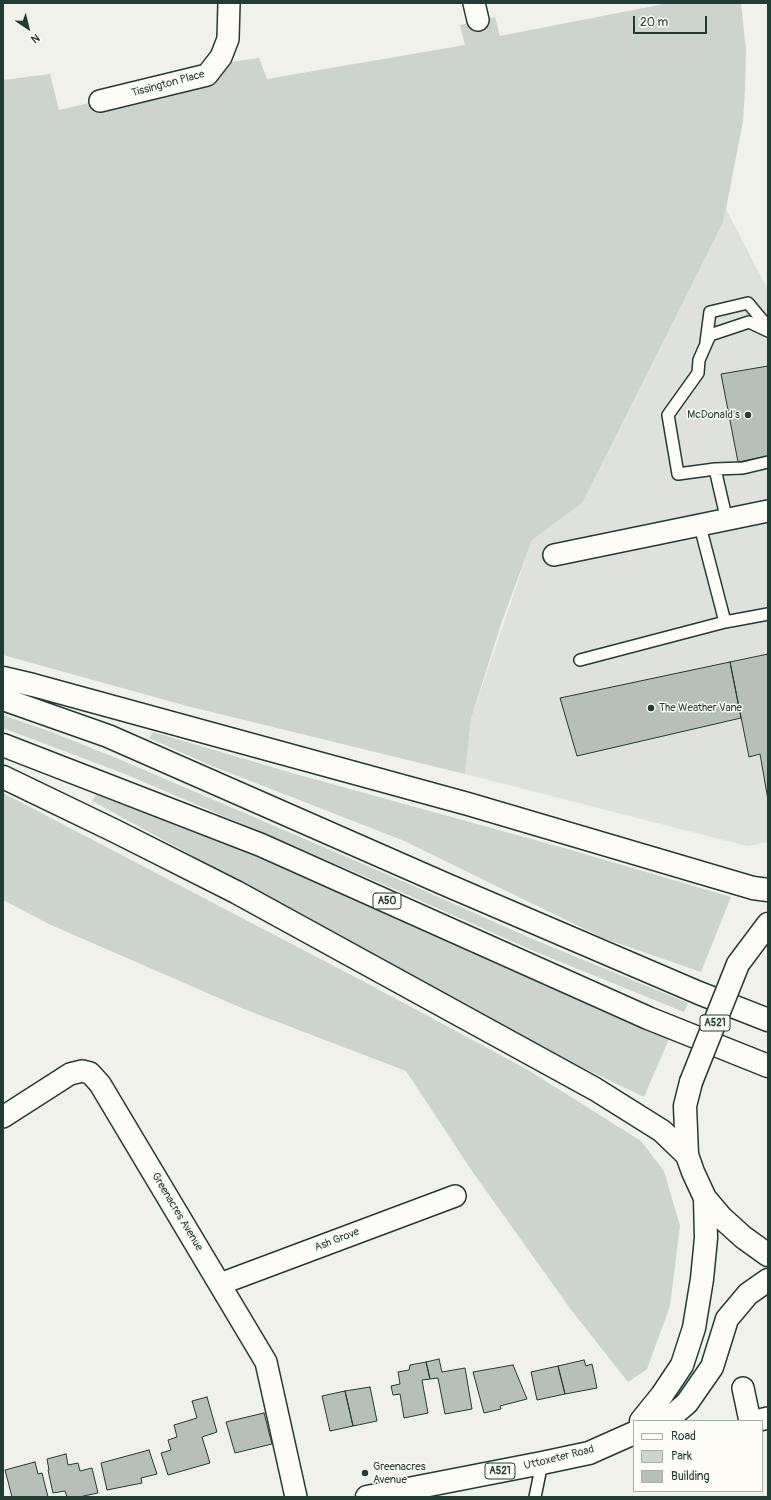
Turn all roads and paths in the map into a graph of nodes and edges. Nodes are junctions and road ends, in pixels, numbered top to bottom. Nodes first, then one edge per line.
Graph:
1 (229, 3) edge
2 (100, 101) dead end
3 (768, 327) edge
4 (768, 331) edge
5 (706, 345) junction
6 (768, 462) edge
7 (715, 469) junction
8 (768, 512) edge
9 (727, 521) junction
10 (700, 526) junction
11 (554, 555) dead end
12 (768, 614) edge
13 (725, 622) junction
14 (580, 660) dead end
15 (3, 678) edge
16 (3, 699) edge
17 (3, 745) edge
18 (3, 777) edge
19 (768, 890) edge
20 (768, 924) edge
21 (768, 1020) edge
22 (768, 1066) edge
23 (3, 1117) edge
24 (687, 1155) junction
25 (455, 1196) dead end
26 (705, 1198) junction
27 (768, 1255) edge
28 (768, 1280) edge
29 (220, 1284) junction
30 (743, 1388) dead end
31 (643, 1420) edge
32 (667, 1420) edge
33 (750, 1420) edge
34 (633, 1431) edge
35 (542, 1463) junction
36 (296, 1497) edge
37 (371, 1497) edge
38 (535, 1497) edge

1 - 2 street, Tissington Place
3 - 5 lane
4 - 5 lane
5 - 7 lane
6 - 7 lane
7 - 9 lane
8 - 9 street
9 - 10 street
10 - 11 street
10 - 13 lane
12 - 13 lane
13 - 14 lane
15 - 19 main road
16 - 21 main road
17 - 22 main road, A50
18 - 24 main road
20 - 24 main road, A521, bridge
23 - 29 street, Greenacres Avenue
24 - 26 main road, A521
25 - 29 street, Ash Grove
26 - 27 main road, A521
26 - 31 main road, Uttoxeter Road / A521
28 - 32 main road
29 - 36 street, Greenacres Avenue
30 - 33 street
34 - 35 main road, Uttoxeter Road / A521
35 - 37 main road, Uttoxeter Road / A521
35 - 38 lane

